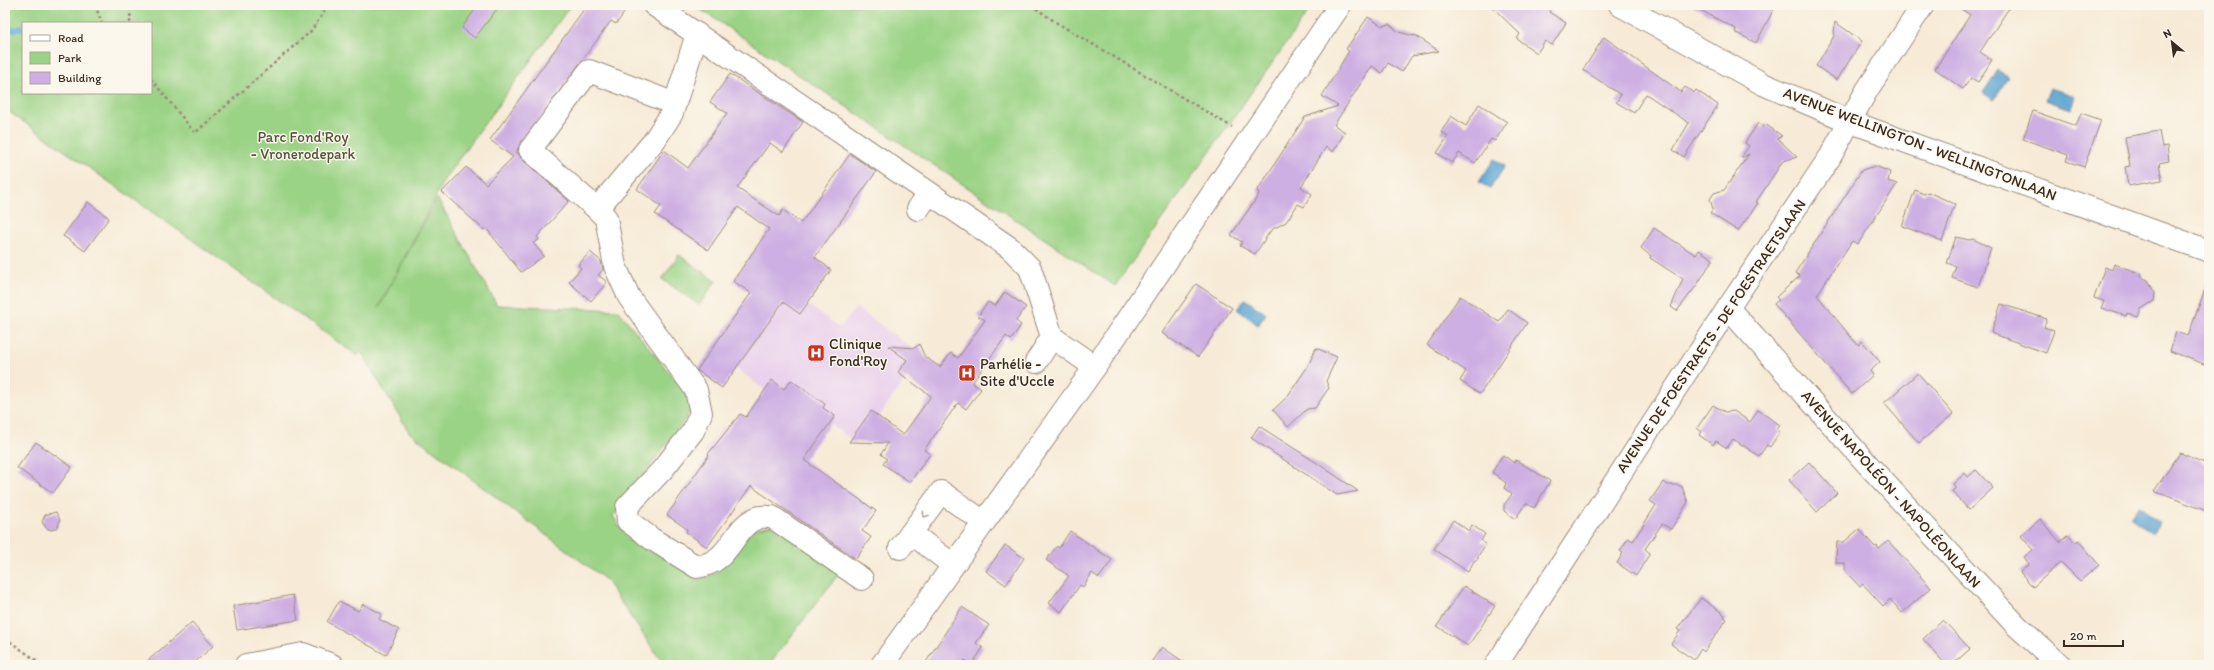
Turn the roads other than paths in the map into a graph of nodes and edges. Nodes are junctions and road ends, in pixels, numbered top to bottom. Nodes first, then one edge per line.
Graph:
1 (654, 5) edge
2 (1340, 5) edge
3 (1620, 5) edge
4 (1923, 5) edge
5 (697, 34) junction
6 (675, 104) junction
7 (1851, 122) junction
8 (596, 209) junction
9 (2209, 251) edge
10 (1728, 308) junction
11 (1052, 337) junction
12 (1036, 362) dead end
13 (1095, 367) junction
14 (984, 522) junction
15 (953, 566) junction
16 (862, 579) dead end
17 (246, 665) edge
18 (332, 665) edge
19 (882, 665) edge
20 (1496, 665) edge
21 (2060, 665) edge

1 - 5 street
2 - 13 street
3 - 7 street, AVENUE WELLINGTON - WELLINGTONLAAN
4 - 7 street, AVENUE DE FOESTRAETS - DE FOESTRAETSLAAN
5 - 6 street
5 - 11 street
6 - 8 street
6 - 8 street
7 - 9 street, AVENUE WELLINGTON - WELLINGTONLAAN
7 - 10 street, AVENUE DE FOESTRAETS - DE FOESTRAETSLAAN
8 - 16 street
10 - 20 street, AVENUE DE FOESTRAETS - DE FOESTRAETSLAAN
10 - 21 street, AVENUE NAPOLÉON - NAPOLÉONLAAN
11 - 12 street
11 - 13 street
13 - 14 street
14 - 15 street
14 -> 15 street
15 - 19 street
17 - 18 street

